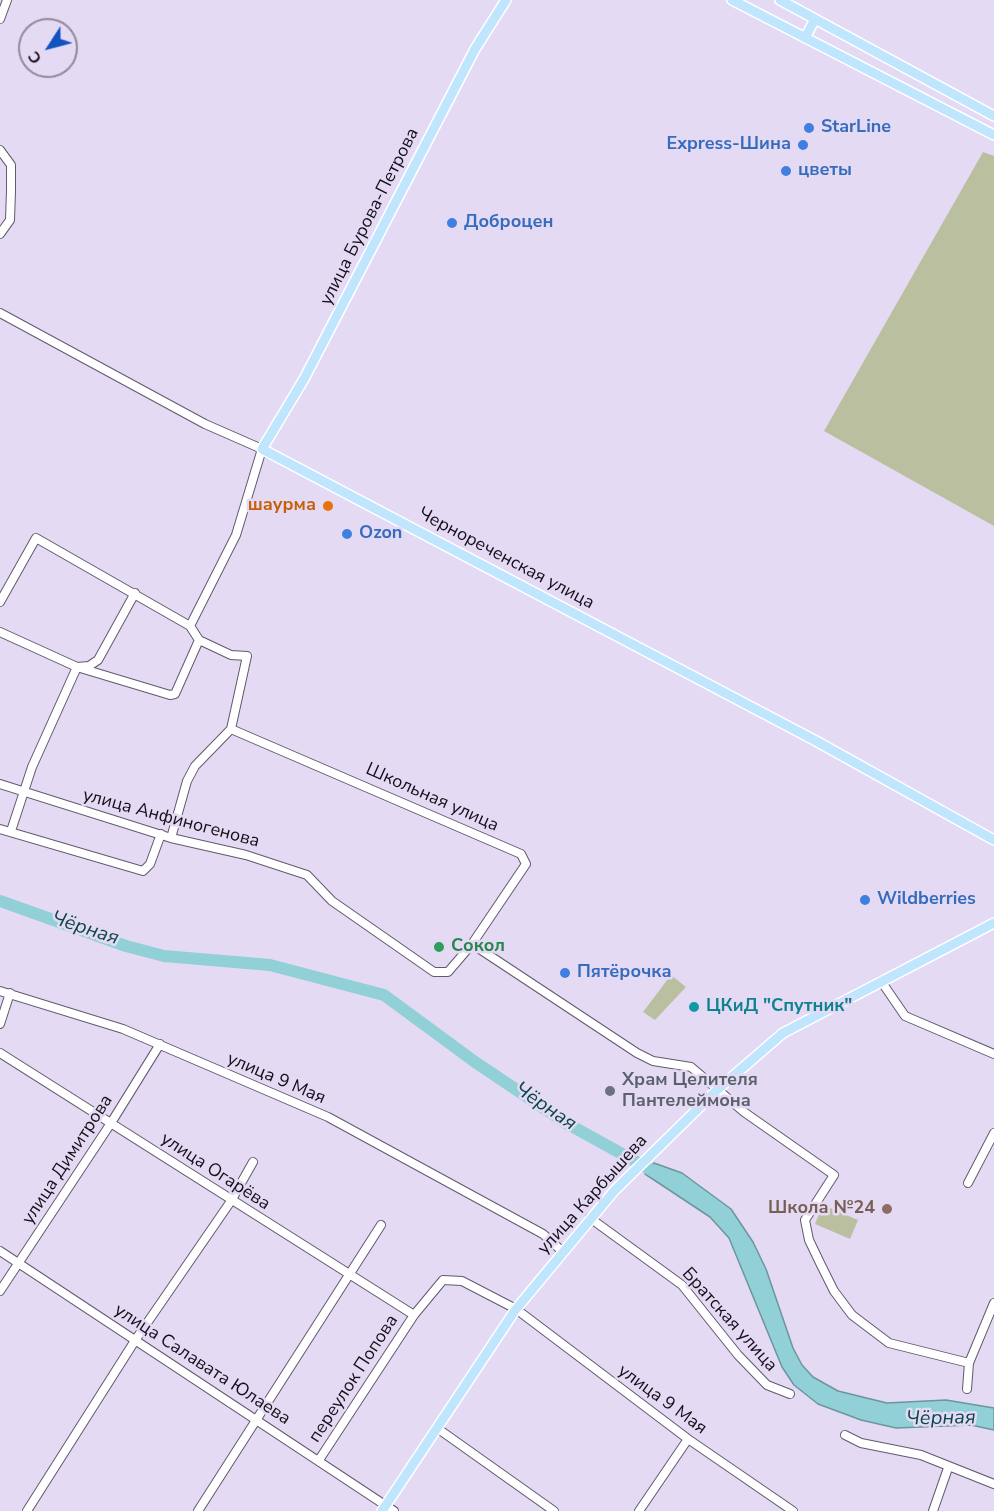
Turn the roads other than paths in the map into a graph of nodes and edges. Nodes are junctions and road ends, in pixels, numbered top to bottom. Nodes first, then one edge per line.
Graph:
1 (7, 0) edge
2 (506, 0) edge
3 (732, 0) edge
4 (780, 0) edge
5 (0, 19) edge
6 (815, 19) junction
7 (805, 38) junction
8 (994, 116) edge
9 (994, 135) edge
10 (0, 150) edge
11 (0, 234) edge
12 (0, 313) edge
13 (262, 449) junction
14 (135, 593) junction
15 (0, 602) edge
16 (190, 626) junction
17 (0, 632) edge
18 (199, 640) junction
19 (98, 660) junction
20 (77, 667) junction
21 (110, 676) junction
22 (231, 729) junction
23 (0, 784) edge
24 (23, 793) junction
25 (0, 829) edge
26 (11, 831) junction
27 (161, 834) junction
28 (171, 838) junction
29 (994, 840) edge
30 (994, 923) edge
31 (472, 944) junction
32 (881, 981) junction
33 (0, 991) edge
34 (10, 993) junction
35 (0, 1024) edge
36 (160, 1044) junction
37 (0, 1053) edge
38 (994, 1054) edge
39 (717, 1090) junction
40 (111, 1123) junction
41 (994, 1133) edge
42 (253, 1162) dead end
43 (968, 1183) dead end
44 (231, 1201) junction
45 (590, 1218) junction
46 (381, 1225) dead end
47 (0, 1251) edge
48 (563, 1252) junction
49 (18, 1263) junction
50 (350, 1275) junction
51 (0, 1291) edge
52 (994, 1303) edge
53 (516, 1309) junction
54 (414, 1315) junction
55 (136, 1339) junction
56 (969, 1363) junction
57 (967, 1389) dead end
58 (790, 1394) dead end
59 (257, 1420) junction
60 (437, 1428) junction
61 (844, 1435) dead end
62 (688, 1438) junction
63 (319, 1460) junction
64 (948, 1468) junction
65 (994, 1484) edge
66 (387, 1509) edge
67 (27, 1511) edge
68 (198, 1511) edge
69 (554, 1511) edge
70 (639, 1511) edge
71 (793, 1511) edge
72 (933, 1511) edge

1 - 5 street
2 - 13 main road, улица Бурова-Петрова
3 - 7 main road
4 - 6 main road
6 - 7 main road
6 - 8 main road
7 - 9 main road
10 - 11 street
12 - 13 street, Чернореченская улица
13 - 16 street
13 - 29 main road, Чернореченская улица
14 - 15 street
14 - 16 street
14 - 19 street
16 - 18 street
17 - 20 street
18 - 21 street
18 - 22 street
19 - 20 street
19 - 21 street
20 - 21 street
20 - 24 street
22 - 28 street
22 - 31 street, Школьная улица
23 - 24 street, улица Анфиногенова
24 - 26 street
24 - 27 street, улица Анфиногенова
25 - 26 street
26 - 27 street
27 - 28 street, улица Анфиногенова
28 - 31 street, улица Анфиногенова
30 - 32 main road, улица Карбышева
31 - 39 street
32 - 38 street
32 - 39 main road, улица Карбышева
33 - 34 street, улица 9 Мая
34 - 35 street
34 - 36 street, улица 9 Мая
36 - 40 street, улица Димитрова
36 - 48 street, улица 9 Мая
37 - 40 street, улица Огарёва
39 - 45 main road, улица Карбышева
39 - 56 street
40 - 44 street, улица Огарёва
40 - 49 street, улица Димитрова
41 - 43 street
42 - 44 street
44 - 50 street, улица Огарёва
44 - 55 street
45 - 48 main road, улица Карбышева
45 - 58 street, Братская улица
46 - 50 street
47 - 49 street, улица Салавата Юлаева
48 - 53 main road, улица Карбышева
49 - 51 street, улица Димитрова
49 - 55 street, улица Салавата Юлаева
50 - 54 street, улица Огарёва
50 - 59 street
52 - 56 street
53 - 54 street, улица 9 Мая
53 - 60 main road, улица Карбышева
53 - 62 street, улица 9 Мая
54 - 63 street, переулок Попова
55 - 59 street, улица Салавата Юлаева
55 - 67 street
56 - 57 street
59 - 63 street, улица Салавата Юлаева
59 - 68 street
60 - 66 main road, улица Карбышева
60 - 69 street
61 - 64 street
62 - 70 street
62 - 71 street, улица 9 Мая
63 - 66 street, улица Салавата Юлаева
64 - 65 street
64 - 72 street

